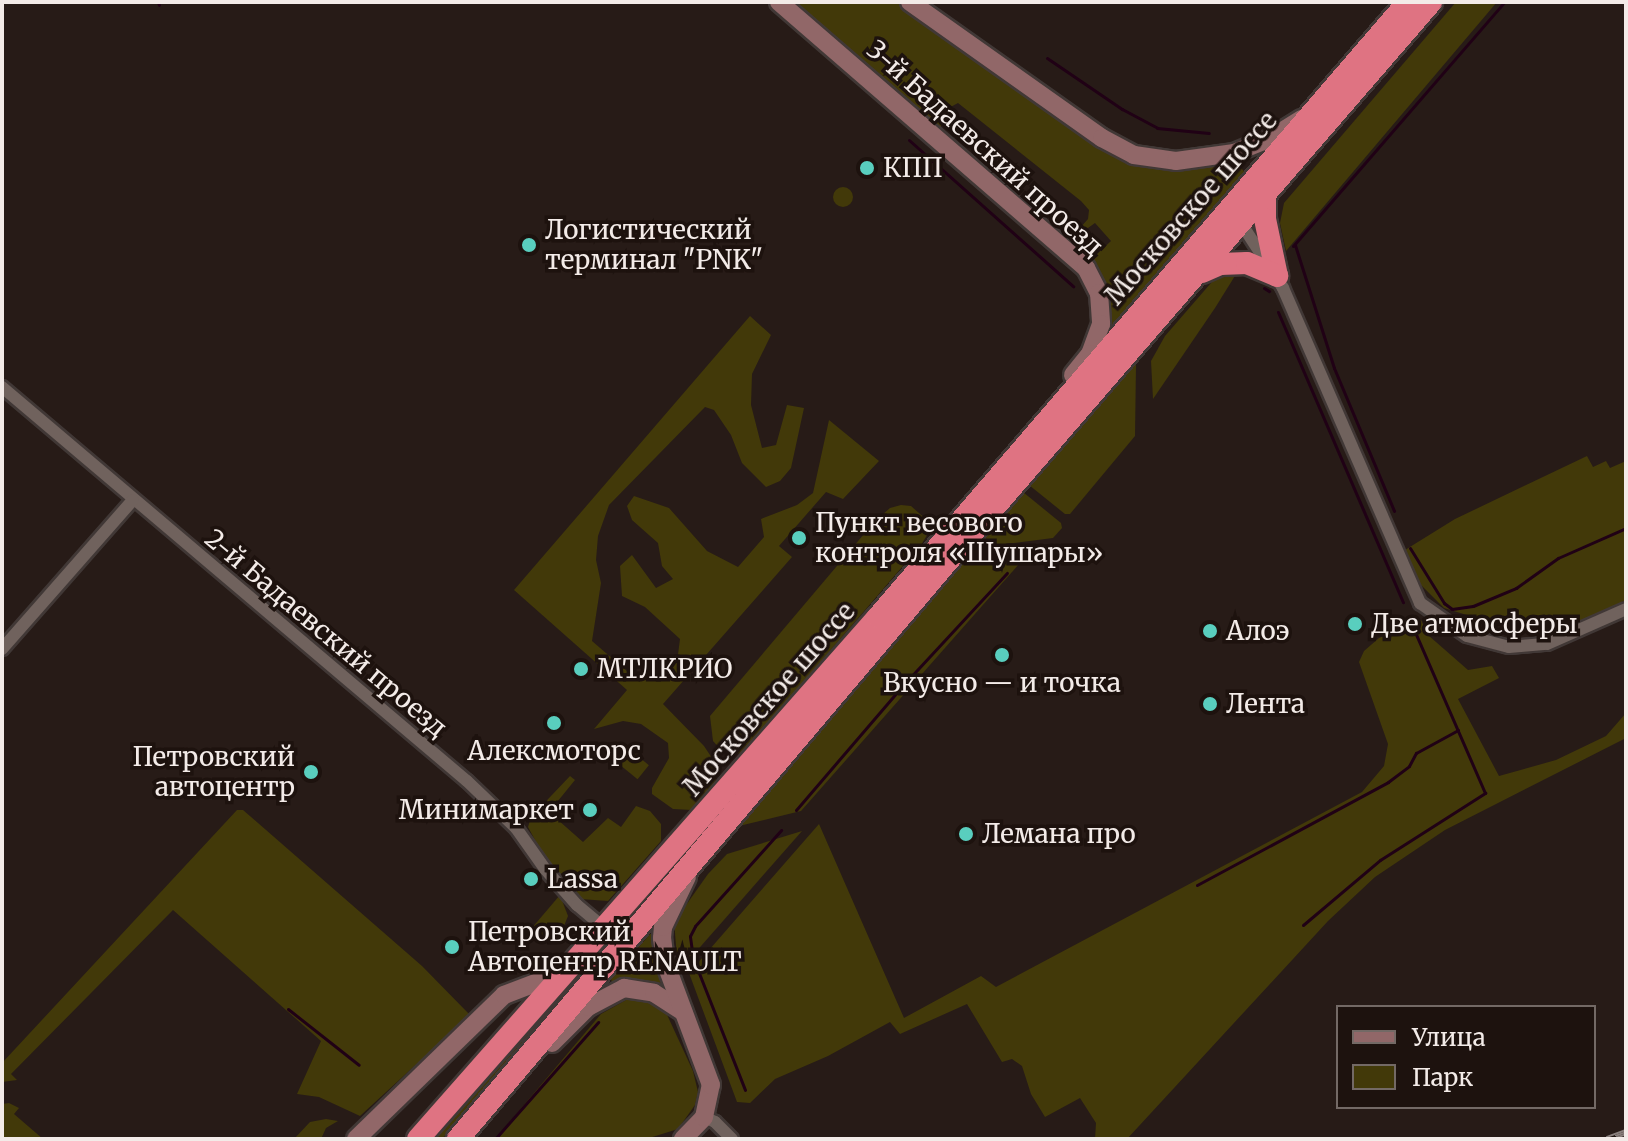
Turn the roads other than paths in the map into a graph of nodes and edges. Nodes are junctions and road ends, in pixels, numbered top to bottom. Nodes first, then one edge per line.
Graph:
1 (779, 2) edge
2 (910, 2) edge
3 (1408, 2) edge
4 (1431, 2) edge
5 (1311, 113) junction
6 (1265, 195) junction
7 (1234, 216) junction
8 (1200, 272) junction
9 (1277, 276) junction
10 (2, 387) edge
11 (1031, 436) junction
12 (133, 500) junction
13 (1626, 609) edge
14 (2, 649) edge
15 (688, 870) junction
16 (606, 929) junction
17 (567, 971) junction
18 (683, 1012) junction
19 (523, 1066) junction
20 (704, 1117) junction
21 (356, 1139) edge
22 (418, 1139) edge
23 (458, 1139) edge
24 (683, 1139) edge
25 (732, 1139) edge

1 - 11 street, 3-й Бадаевский проезд
2 - 5 street
3 - 5 highway, Московское шоссе
4 - 6 highway, Московское шоссе
5 - 7 highway, Московское шоссе
6 - 7 highway, Московское шоссе
6 - 9 highway
7 - 8 highway, Московское шоссе
7 - 9 street
7 - 11 highway, Московское шоссе
8 - 9 highway
8 - 15 highway, Московское шоссе
9 - 13 street
10 - 12 street, 2-й Бадаевский проезд
11 - 16 highway, Московское шоссе
12 - 14 street
12 - 16 street, 2-й Бадаевский проезд
15 - 18 street
15 - 19 highway, Московское шоссе
16 - 17 highway, Московское шоссе
17 - 21 street
17 - 22 highway, Московское шоссе
18 - 19 street
18 - 20 street
19 - 23 highway, Московское шоссе
20 - 24 street
20 - 25 street

